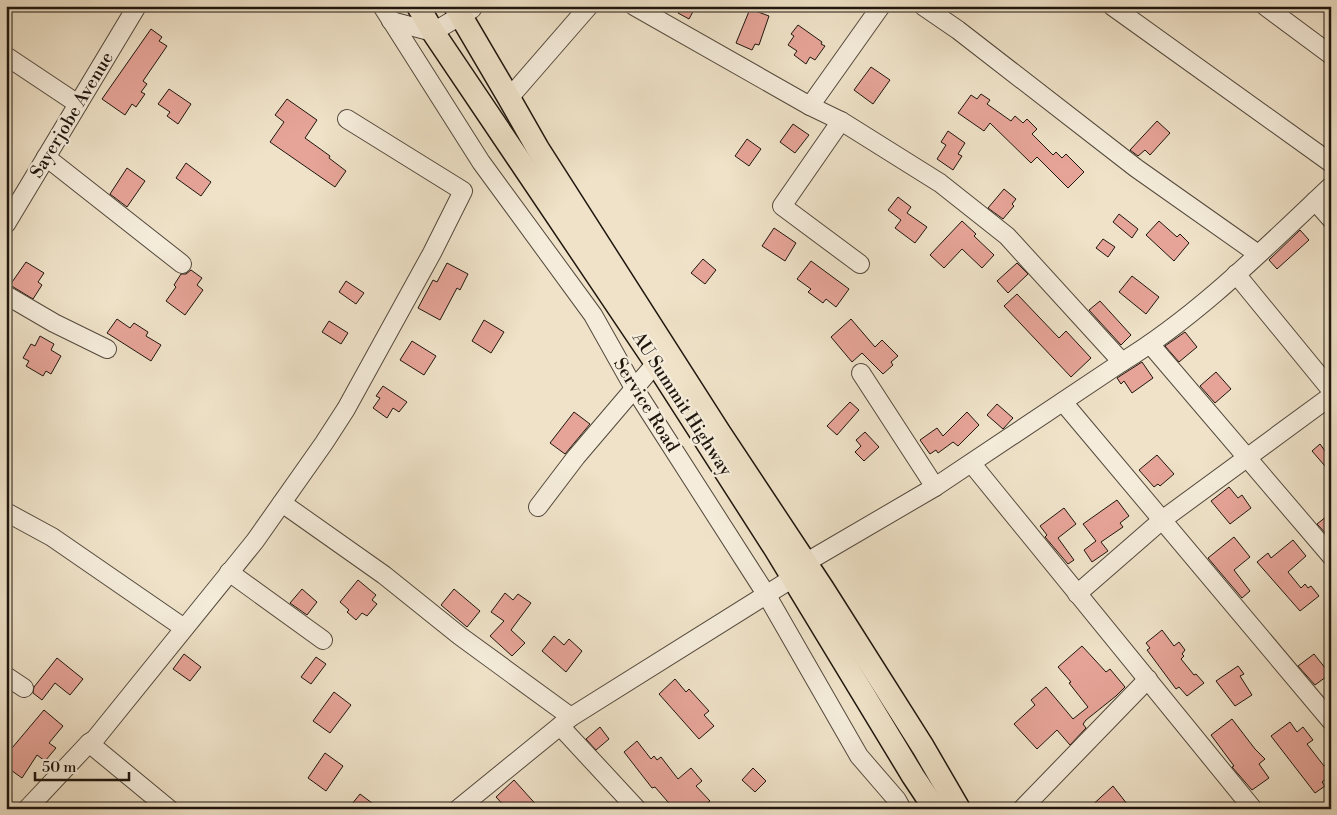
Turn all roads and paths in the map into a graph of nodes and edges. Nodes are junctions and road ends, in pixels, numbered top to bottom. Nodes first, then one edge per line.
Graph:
1 (137, 6) edge
2 (418, 6) edge
3 (589, 6) edge
4 (634, 6) edge
5 (880, 6) edge
6 (923, 6) edge
7 (1112, 6) edge
8 (1265, 6) edge
9 (462, 9) edge
10 (387, 14) edge
11 (433, 32) junction
12 (1331, 55) edge
13 (6, 56) edge
14 (509, 98) junction
15 (78, 104) junction
16 (810, 106) junction
17 (347, 119) dead end
18 (841, 121) junction
19 (46, 158) junction
20 (1331, 163) edge
21 (1331, 186) edge
22 (1315, 201) junction
23 (1331, 219) edge
24 (6, 224) edge
25 (1258, 254) junction
26 (182, 264) dead end
27 (860, 264) dead end
28 (1236, 274) junction
29 (6, 295) edge
30 (1150, 344) junction
31 (107, 349) dead end
32 (1122, 362) junction
33 (656, 363) junction
34 (861, 373) dead end
35 (634, 388) junction
36 (1331, 390) edge
37 (1331, 396) edge
38 (1063, 402) junction
39 (1247, 457) junction
40 (972, 464) junction
41 (935, 487) junction
42 (282, 503) junction
43 (538, 507) dead end
44 (6, 512) edge
45 (1162, 520) junction
46 (1331, 556) edge
47 (799, 571) junction
48 (229, 572) junction
49 (766, 594) junction
50 (1077, 594) junction
51 (184, 628) junction
52 (323, 640) dead end
53 (6, 676) edge
54 (1148, 678) junction
55 (24, 688) dead end
56 (1331, 721) edge
57 (566, 722) junction
58 (89, 743) junction
59 (27, 809) edge
60 (169, 809) edge
61 (458, 809) edge
62 (637, 809) edge
63 (902, 809) edge
64 (935, 809) edge
65 (959, 809) edge
66 (1022, 809) edge
67 (1253, 809) edge

1 - 15 street, Sayerjobe Avenue
2 - 11 main road, AU Summit Highway
3 - 14 street
4 - 16 street
5 - 16 street
6 - 25 street
7 - 20 street
8 - 12 street
9 - 11 street
9 - 14 main road, AU Summit Highway
10 - 11 street
10 - 35 street, Service Road
11 - 33 main road, AU Summit Highway
13 - 15 street
14 - 47 main road, AU Summit Highway
15 - 19 street, Sayerjobe Avenue
16 - 18 street
17 - 42 street
18 - 27 street
18 - 32 street
19 - 24 street, Sayerjobe Avenue
19 - 26 street
21 - 22 street
22 - 23 street
22 - 25 street
25 - 28 street
28 - 30 street
28 - 36 street
29 - 31 street
30 - 32 street
30 - 39 street
32 - 38 street
33 - 35 street
33 - 47 main road, AU Summit Highway
34 - 41 street
35 - 43 street
35 - 49 street, Service Road
37 - 39 street
38 - 40 street
38 - 45 street
39 - 45 street
39 - 46 street
40 - 41 street
40 - 50 street
41 - 47 street
42 - 48 street
42 - 57 street
44 - 51 street
45 - 50 street
45 - 56 street
47 - 49 street
47 - 64 main road, AU Summit Highway
47 - 65 main road, AU Summit Highway
48 - 51 street
48 - 52 street
49 - 57 street
49 - 63 street, Service Road
50 - 54 street
51 - 58 street
53 - 55 street
54 - 66 street
54 - 67 street
57 - 61 street
57 - 62 street
58 - 59 street
58 - 60 street

